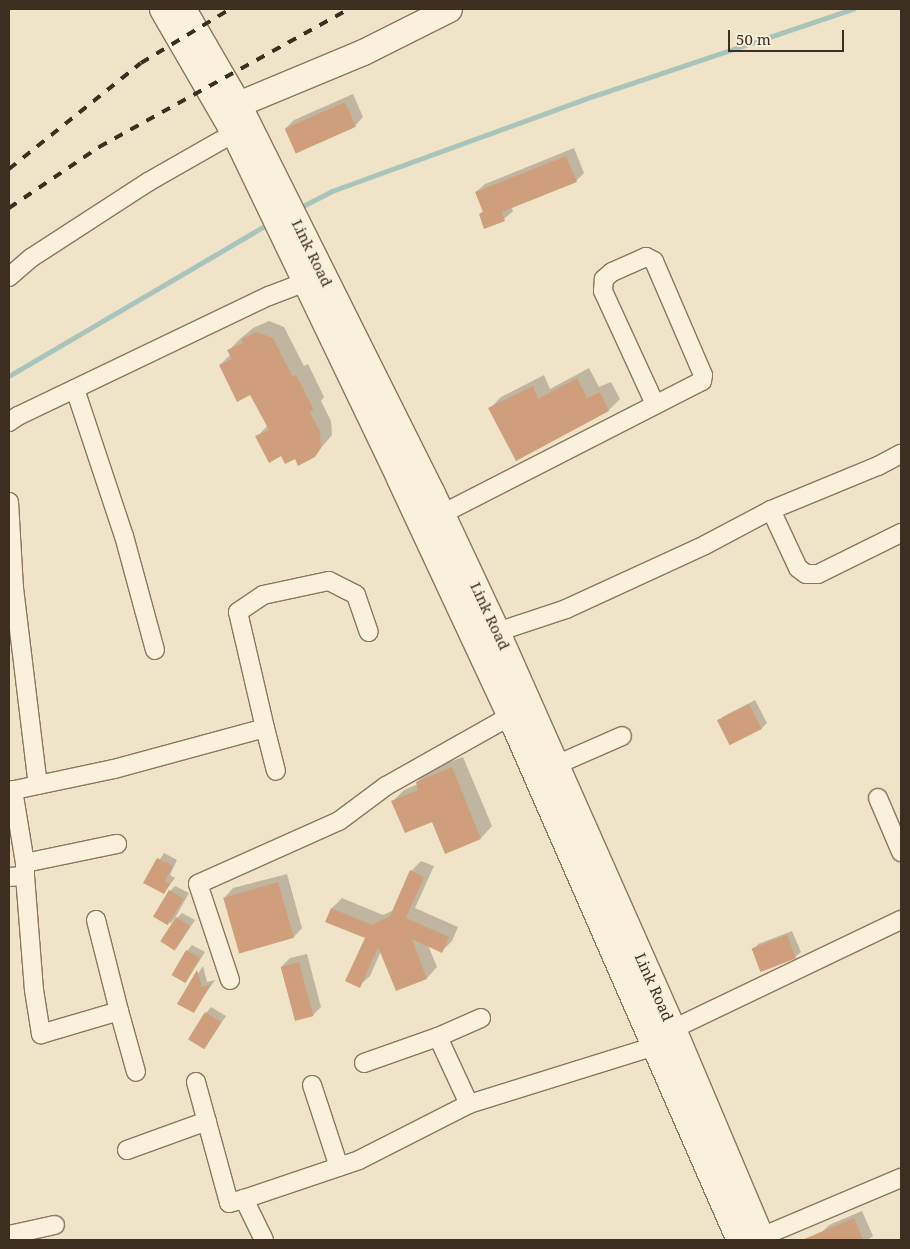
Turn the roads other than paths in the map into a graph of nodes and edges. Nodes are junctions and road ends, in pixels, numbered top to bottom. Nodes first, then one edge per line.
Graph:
1 (162, 9) edge
2 (183, 9) edge
3 (449, 9) edge
4 (238, 104) junction
5 (234, 133) junction
6 (277, 202) junction
7 (297, 244) junction
8 (9, 277) edge
9 (305, 282) junction
10 (75, 389) junction
11 (655, 404) junction
12 (9, 422) edge
13 (901, 454) edge
14 (9, 502) edge
15 (771, 510) junction
16 (442, 514) junction
17 (901, 533) edge
18 (369, 632) dead end
19 (497, 632) junction
20 (155, 650) dead end
21 (510, 716) junction
22 (265, 728) junction
23 (622, 736) dead end
24 (556, 765) junction
25 (276, 771) dead end
26 (38, 785) junction
27 (11, 791) edge
28 (878, 798) dead end
29 (117, 844) dead end
30 (901, 852) edge
31 (20, 872) edge
32 (96, 920) dead end
33 (901, 920) edge
34 (230, 980) dead end
35 (119, 1011) junction
36 (481, 1018) dead end
37 (438, 1037) junction
38 (664, 1037) junction
39 (364, 1063) dead end
40 (136, 1072) dead end
41 (196, 1082) dead end
42 (312, 1085) dead end
43 (469, 1104) junction
44 (207, 1121) junction
45 (127, 1150) dead end
46 (339, 1167) junction
47 (901, 1178) edge
48 (244, 1199) junction
49 (55, 1225) dead end
50 (9, 1235) edge
51 (754, 1239) edge
52 (264, 1240) edge

1 - 5 main road, Link Road
2 - 4 main road, Link Road
3 - 4 main road
4 - 6 main road, Link Road
5 - 6 main road, Link Road
5 - 8 street
6 - 7 main road, Link Road
7 - 9 main road, Link Road
7 - 16 main road, Link Road
9 - 10 street
9 - 21 main road, Link Road
10 - 12 street
10 - 20 street
11 - 11 street
11 - 16 street
13 - 15 street
14 - 26 street
15 - 17 street
15 - 19 street
16 - 19 main road, Link Road
18 - 22 street
19 - 24 main road, Link Road
21 - 34 street
21 - 38 main road, Link Road
22 - 25 street
22 - 26 street
23 - 24 street
24 - 38 main road, Link Road
26 - 27 street
27 - 31 street
28 - 30 street
29 - 31 street
31 - 35 street
32 - 35 street
33 - 38 street
35 - 40 street
36 - 37 street
37 - 39 street
37 - 43 street
38 - 43 street
38 - 51 main road, Link Road
41 - 44 street
42 - 46 street
43 - 46 street
44 - 45 street
44 - 48 street
46 - 48 street
47 - 51 street
48 - 52 street
49 - 50 street

